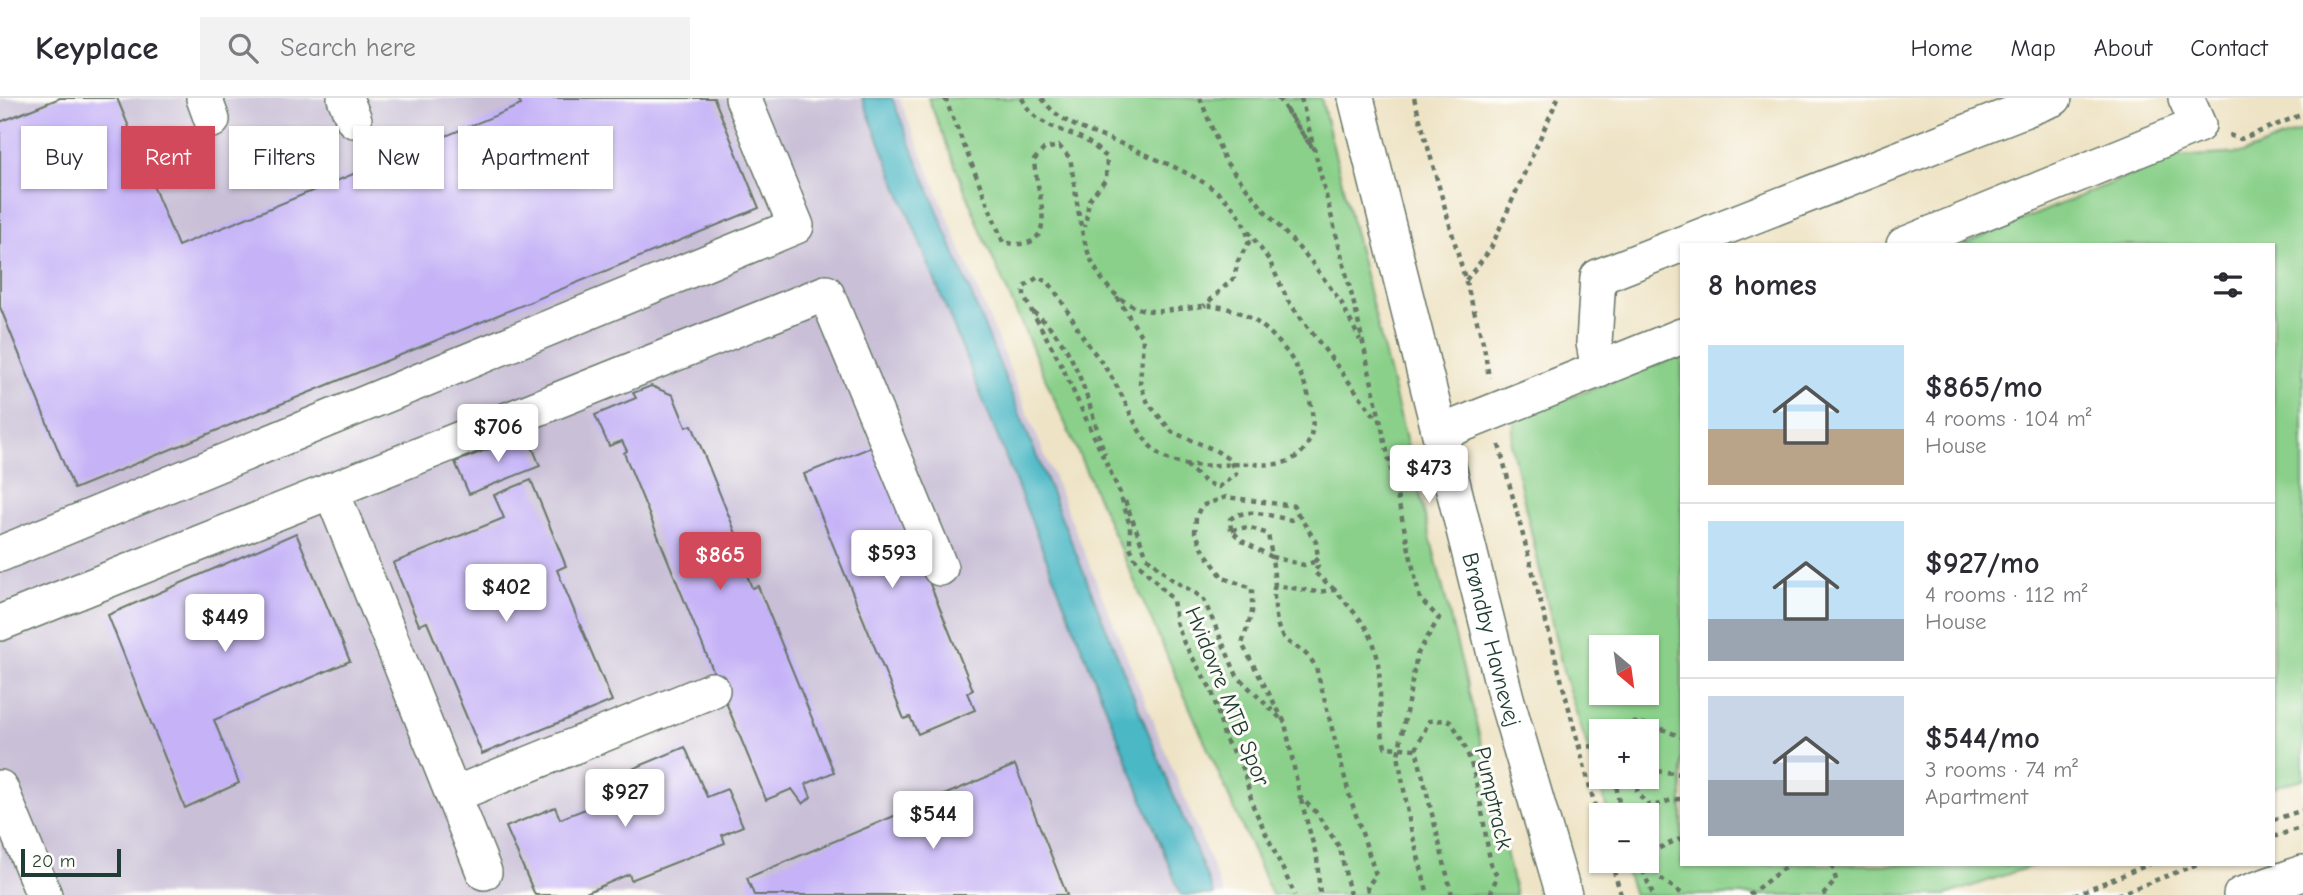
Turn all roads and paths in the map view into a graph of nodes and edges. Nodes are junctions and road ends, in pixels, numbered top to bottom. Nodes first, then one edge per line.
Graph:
1 (743, 98) edge
2 (946, 98) edge
3 (1022, 98) edge
4 (1042, 98) edge
5 (1200, 98) edge
6 (1278, 98) edge
7 (1301, 98) edge
8 (1356, 98) edge
9 (1414, 98) edge
10 (1558, 98) edge
11 (2054, 98) edge
12 (2192, 111) edge
13 (2303, 114) edge
14 (1314, 150) junction
15 (1084, 230) junction
16 (1247, 230) junction
17 (1685, 243) edge
18 (1908, 243) edge
19 (1680, 245) edge
20 (1465, 281) junction
21 (1116, 294) junction
22 (1204, 306) junction
23 (1032, 311) junction
24 (1680, 337) edge
25 (1363, 345) junction
26 (1599, 370) junction
27 (1495, 411) junction
28 (1379, 421) junction
29 (1440, 433) junction
30 (1231, 464) junction
31 (1186, 465) junction
32 (1112, 476) junction
33 (331, 490) junction
34 (1298, 514) junction
35 (1231, 530) junction
36 (0, 554) edge
37 (1272, 557) junction
38 (1314, 562) junction
39 (940, 568) dead end
40 (1275, 585) junction
41 (1335, 590) junction
42 (0, 623) edge
43 (712, 690) dead end
44 (1285, 723) junction
45 (1659, 730) edge
46 (1680, 736) edge
47 (1589, 746) edge
48 (1577, 747) junction
49 (1416, 748) junction
50 (1399, 749) junction
51 (1659, 771) edge
52 (1680, 774) edge
53 (0, 788) edge
54 (1637, 789) edge
55 (453, 795) junction
56 (1300, 797) junction
57 (1680, 799) edge
58 (1593, 803) edge
59 (2303, 810) edge
60 (2275, 819) edge
61 (2303, 827) edge
62 (2275, 836) edge
63 (1680, 839) edge
64 (15, 865) edge
65 (1786, 866) edge
66 (1832, 866) edge
67 (2145, 866) edge
68 (2193, 866) edge
69 (484, 872) dead end
70 (1615, 873) edge
71 (1644, 873) edge
72 (2303, 873) edge
73 (44, 895) edge
74 (1295, 895) edge
75 (1320, 895) edge
76 (1350, 895) edge
77 (1368, 895) edge
78 (1428, 895) edge
79 (1452, 895) edge
80 (1490, 895) edge
81 (1564, 895) edge
82 (1621, 895) edge
83 (1653, 895) edge
84 (1684, 895) edge
85 (1749, 895) edge
86 (1824, 895) edge
87 (2074, 895) edge
88 (2117, 895) edge
89 (2241, 895) edge

1 - 36 street
2 - 15 path, Hvidovre MTB Spor
3 - 15 path, Hvidovre MTB Spor
4 - 16 path
5 - 25 path
6 - 14 path
7 - 14 path
8 - 29 street, Brøndby Havnevej
9 - 20 path
10 - 20 path
11 - 17 street
12 - 13 path
12 - 18 street
14 - 25 path
15 - 21 path, Hvidovre MTB Spor
16 - 22 path
16 - 28 path
19 - 26 street
20 - 27 path
21 - 22 path, Hvidovre MTB Spor
21 - 30 path, Hvidovre MTB Spor
22 - 30 path, Hvidovre MTB Spor
23 - 31 path, Hvidovre MTB Spor
23 - 32 path, Hvidovre MTB Spor
23 - 32 path, Hvidovre MTB Spor
24 - 26 street
25 - 28 path
26 - 27 street
27 - 29 street
27 - 48 path
28 - 50 path
29 - 81 street, Brøndby Havnevej
30 - 31 path, Hvidovre MTB Spor
30 - 31 path, Hvidovre MTB Spor
32 - 44 path, Hvidovre MTB Spor
32 - 74 path, Hvidovre MTB Spor
33 - 39 street
33 - 42 street
33 - 55 street
34 - 35 path
34 - 38 path
34 - 44 path, Hvidovre MTB Spor
35 - 37 path
35 - 37 path
37 - 38 path
37 - 40 path
38 - 41 path
40 - 41 path
40 - 77 path
41 - 50 path
43 - 55 street
44 - 56 path, Hvidovre MTB Spor
45 - 46 path
47 - 48 path
48 - 58 path
49 - 50 path
49 - 79 path
49 - 80 path, Pumptrack
50 - 78 path
51 - 52 path
53 - 64 street
54 - 57 path
55 - 69 street
56 - 75 path, Hvidovre MTB Spor
56 - 76 path, Hvidovre MTB Spor
59 - 60 path
61 - 62 path
63 - 84 path
64 - 73 street
65 - 85 path
66 - 86 path
67 - 87 path
68 - 88 path
70 - 82 path
71 - 83 path
72 - 89 street

